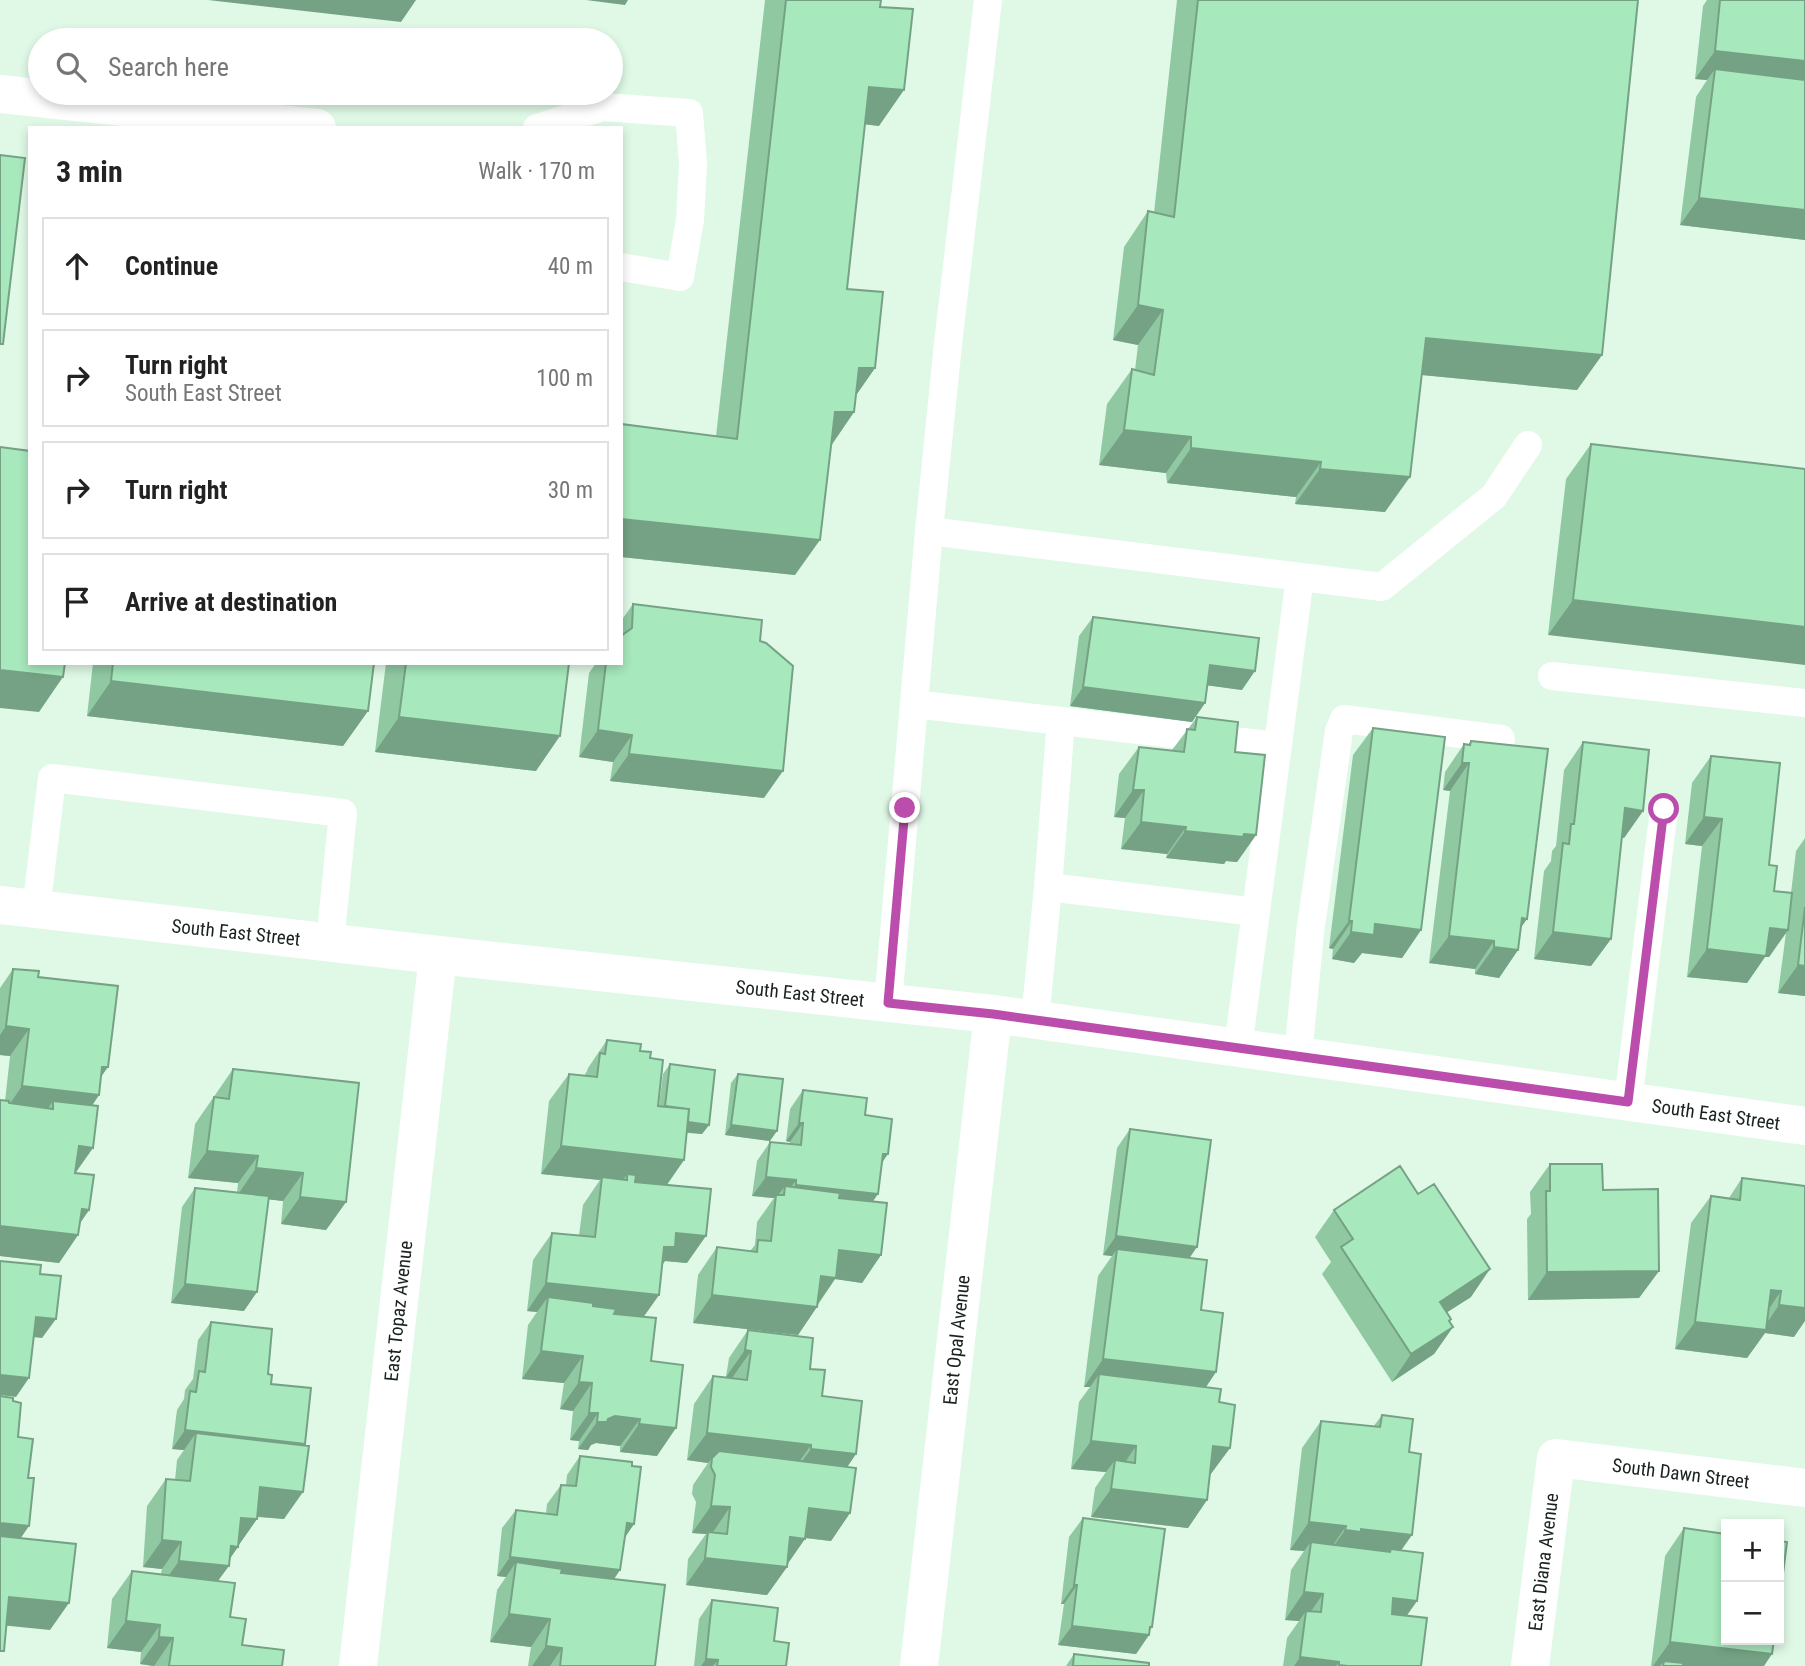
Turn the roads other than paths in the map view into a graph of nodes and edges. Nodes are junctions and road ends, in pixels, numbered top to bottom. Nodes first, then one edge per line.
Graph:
1 (988, 0) edge
2 (0, 94) edge
3 (28, 97) edge
4 (103, 105) edge
5 (298, 126) edge
6 (543, 126) edge
7 (623, 267) edge
8 (1528, 445) dead end
9 (929, 531) junction
10 (1300, 577) junction
11 (1552, 676) dead end
12 (1805, 702) edge
13 (914, 704) junction
14 (1061, 722) junction
15 (1501, 739) dead end
16 (1278, 746) junction
17 (1664, 809) dead end
18 (1048, 887) junction
19 (18, 908) edge
20 (1256, 912) junction
21 (330, 943) junction
22 (438, 955) junction
23 (888, 1003) junction
24 (993, 1014) junction
25 (1035, 1020) junction
26 (1238, 1048) junction
27 (1298, 1056) junction
28 (1628, 1102) junction
29 (1805, 1126) edge
30 (1556, 1458) joint
31 (1805, 1488) edge
32 (358, 1666) edge
33 (919, 1666) edge
34 (1530, 1666) edge

1 - 9 lane
2 - 3 street
4 - 5 street
6 - 7 lane
8 - 10 lane
9 - 10 lane
9 - 13 lane
10 - 16 lane
11 - 12 lane
13 - 14 lane
13 - 23 lane
14 - 16 lane
14 - 18 lane
15 - 27 lane
16 - 20 lane
17 - 28 lane
18 - 20 lane
18 - 25 lane
19 - 21 street, South East Street
19 - 21 lane
20 - 26 lane
21 - 22 street, South East Street
22 - 23 street, South East Street
22 - 32 street, East Topaz Avenue
23 - 24 street, South East Street
24 - 25 street, South East Street
24 - 33 street, East Opal Avenue
25 - 26 street, South East Street
26 - 27 street, South East Street
27 - 28 street, South East Street
28 - 29 street, South East Street
30 - 31 street, South Dawn Street
30 - 34 street, East Diana Avenue

